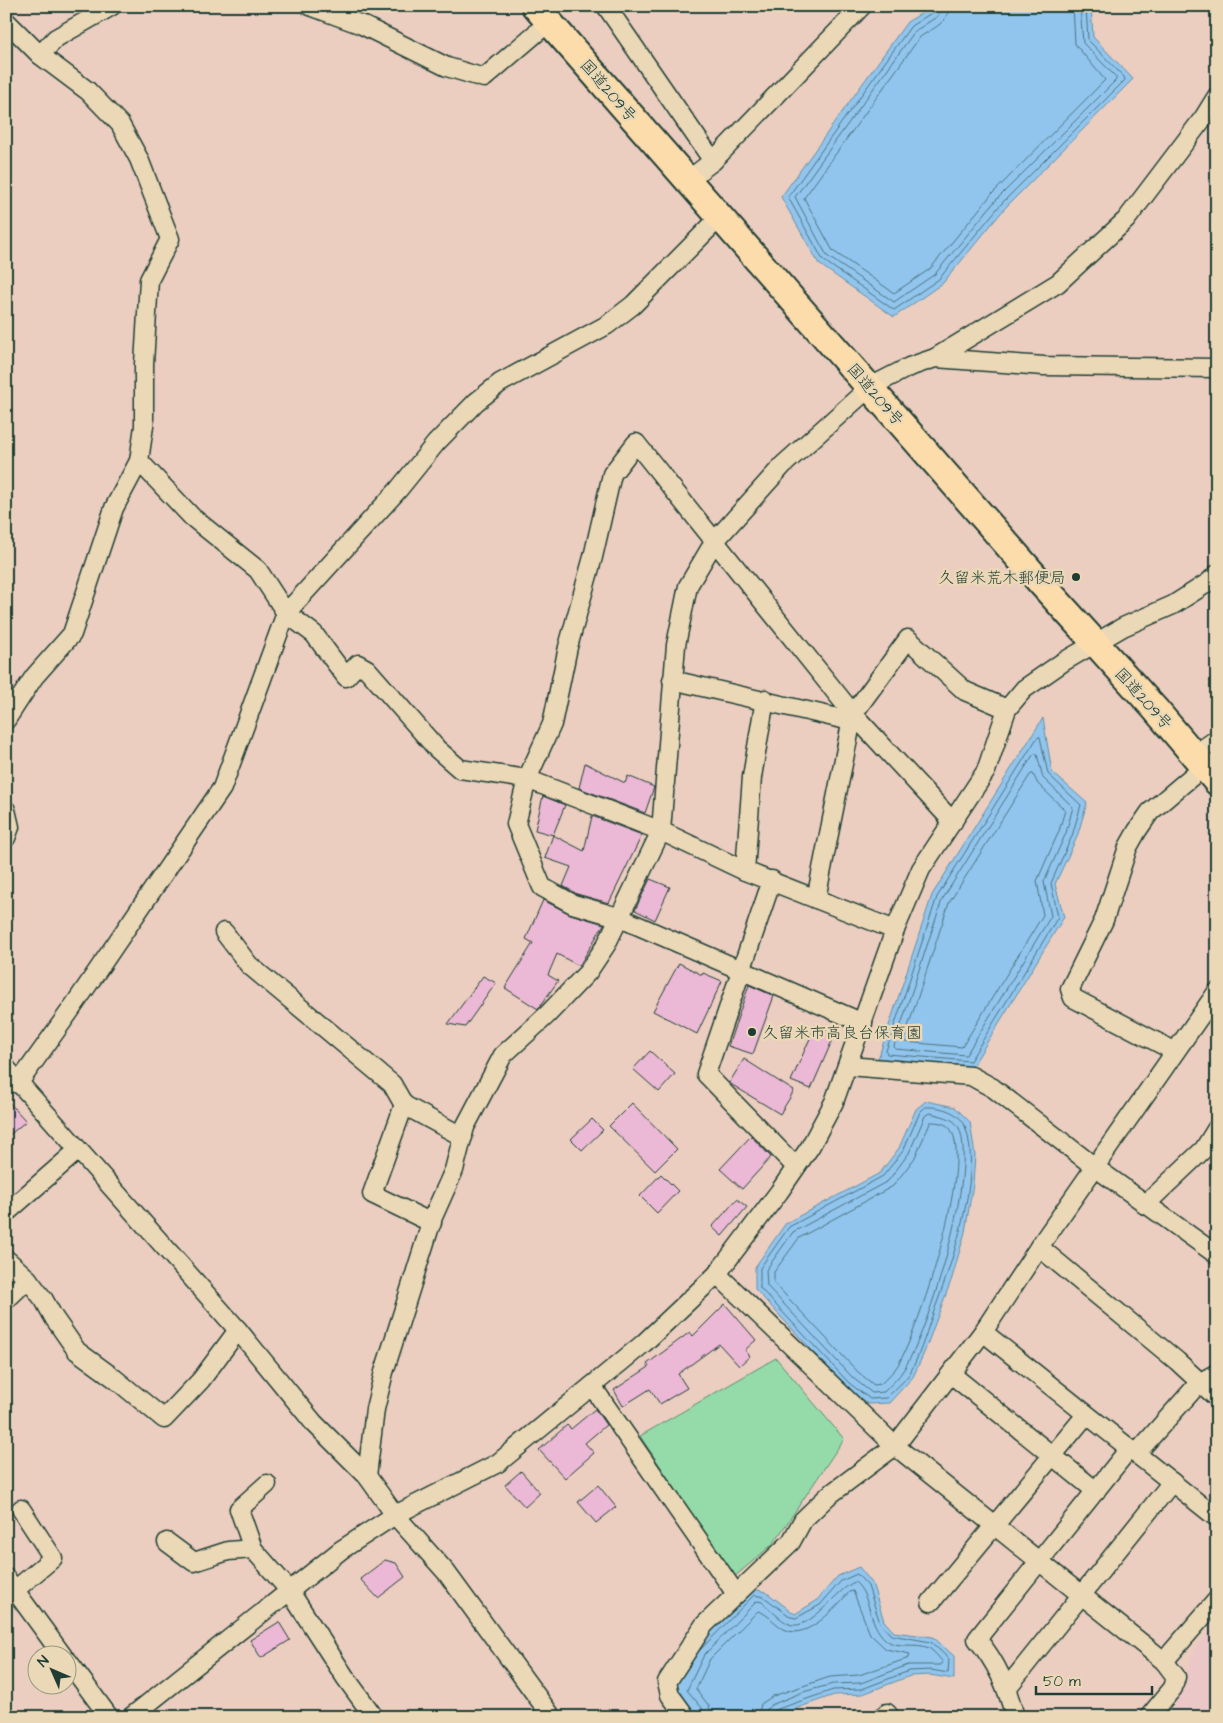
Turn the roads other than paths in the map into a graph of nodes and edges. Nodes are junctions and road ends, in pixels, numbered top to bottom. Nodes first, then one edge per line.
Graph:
1 (112, 6) edge
2 (310, 6) edge
3 (606, 6) edge
4 (862, 6) edge
5 (542, 14) edge
6 (6, 20) edge
7 (40, 55) junction
8 (1217, 96) edge
9 (713, 161) junction
10 (688, 180) junction
11 (720, 217) junction
12 (935, 358) junction
13 (1217, 368) edge
14 (870, 387) junction
15 (139, 460) junction
16 (714, 542) junction
17 (1217, 574) edge
18 (286, 613) junction
19 (1095, 644) junction
20 (672, 680) junction
21 (765, 700) junction
22 (1007, 709) junction
23 (852, 717) junction
24 (6, 720) edge
25 (1217, 739) edge
26 (1205, 768) edge
27 (527, 779) junction
28 (6, 810) edge
29 (953, 822) junction
30 (661, 830) junction
31 (6, 838) edge
32 (745, 871) junction
33 (772, 880) junction
34 (816, 898) junction
35 (618, 917) junction
36 (895, 930) junction
37 (224, 932) dead end
38 (741, 970) junction
39 (1217, 992) edge
40 (863, 1023) junction
41 (1174, 1051) junction
42 (848, 1066) junction
43 (6, 1068) edge
44 (18, 1084) junction
45 (404, 1105) junction
46 (1217, 1128) edge
47 (463, 1137) junction
48 (78, 1150) junction
49 (796, 1167) junction
50 (1096, 1168) junction
51 (1145, 1205) junction
52 (6, 1213) edge
53 (432, 1223) junction
54 (1039, 1247) junction
55 (1217, 1255) edge
56 (6, 1259) edge
57 (717, 1274) junction
58 (28, 1279) junction
59 (6, 1300) edge
60 (238, 1330) junction
61 (983, 1332) junction
62 (1217, 1373) edge
63 (950, 1374) junction
64 (1199, 1383) junction
65 (592, 1386) junction
66 (1217, 1398) edge
67 (1086, 1415) junction
68 (895, 1446) junction
69 (1133, 1451) junction
70 (1052, 1457) junction
71 (368, 1476) junction
72 (1172, 1482) junction
73 (267, 1484) dead end
74 (1096, 1491) junction
75 (21, 1509) dead end
76 (395, 1515) junction
77 (1217, 1518) edge
78 (995, 1527) junction
79 (167, 1542) dead end
80 (253, 1549) junction
81 (1039, 1563) junction
82 (11, 1584) edge
83 (289, 1590) junction
84 (736, 1594) junction
85 (1081, 1596) junction
86 (1217, 1600) edge
87 (931, 1602) dead end
88 (57, 1646) edge
89 (1164, 1661) junction
90 (78, 1675) edge
91 (1007, 1688) junction
92 (109, 1717) edge
93 (131, 1717) edge
94 (374, 1717) edge
95 (552, 1717) edge
96 (686, 1717) edge
97 (882, 1717) edge
98 (890, 1717) edge
99 (1014, 1717) edge
100 (1149, 1717) edge

1 - 7 street
2 - 5 street
3 - 9 street
4 - 9 street
5 - 10 highway, 国道209号
6 - 7 street
7 - 15 street
8 - 12 street
9 - 10 street
10 - 11 highway, 国道209号
11 - 14 highway, 国道209号
11 - 18 street
12 - 13 street
12 - 14 street
14 - 16 street
14 - 19 highway, 国道209号
15 - 18 street
15 - 24 street
16 - 20 street
16 - 23 street
16 - 27 street
17 - 19 street
18 - 27 street
18 - 44 street
19 - 22 street
19 - 26 highway, 国道209号
20 - 21 street
20 - 30 street
21 - 23 street
21 - 32 street
22 - 23 street
22 - 29 street
23 - 29 street
23 - 34 street
25 - 26 street
26 - 41 street
27 - 30 street
27 - 35 street
28 - 31 street
29 - 36 street
30 - 32 street
30 - 35 street
32 - 33 street
33 - 34 street
33 - 38 street
34 - 36 street
35 - 38 street
35 - 47 street
36 - 40 street
37 - 45 street
38 - 40 street
38 - 49 street
39 - 41 street
40 - 42 street
41 - 50 street
42 - 49 street
42 - 50 street
43 - 44 street
44 - 48 street
45 - 47 street
45 - 53 street
46 - 51 street
47 - 53 street
48 - 52 street
48 - 60 street
49 - 57 street
50 - 51 street
50 - 54 street
51 - 55 street
53 - 71 street
54 - 61 street
54 - 64 street
56 - 58 street
57 - 65 street
57 - 68 street
58 - 59 street
58 - 60 street
60 - 71 street
61 - 63 street
61 - 67 street
62 - 64 street
63 - 68 street
63 - 70 street
64 - 66 street
64 - 69 street
65 - 76 street
65 - 84 street
67 - 69 street
67 - 70 street
68 - 78 street
68 - 84 street
69 - 72 street
69 - 74 street
70 - 74 street
70 - 78 street
71 - 76 street
72 - 77 street
72 - 85 street
73 - 80 street
74 - 81 street
75 - 82 street
76 - 83 street
76 - 95 street
78 - 81 street
78 - 87 street
79 - 80 street
80 - 83 street
81 - 85 street
81 - 91 street
82 - 88 street
83 - 93 street
83 - 94 street
84 - 96 street
85 - 89 street
85 - 91 street
86 - 89 street
89 - 100 street
90 - 92 street
91 - 99 street
97 - 98 street

